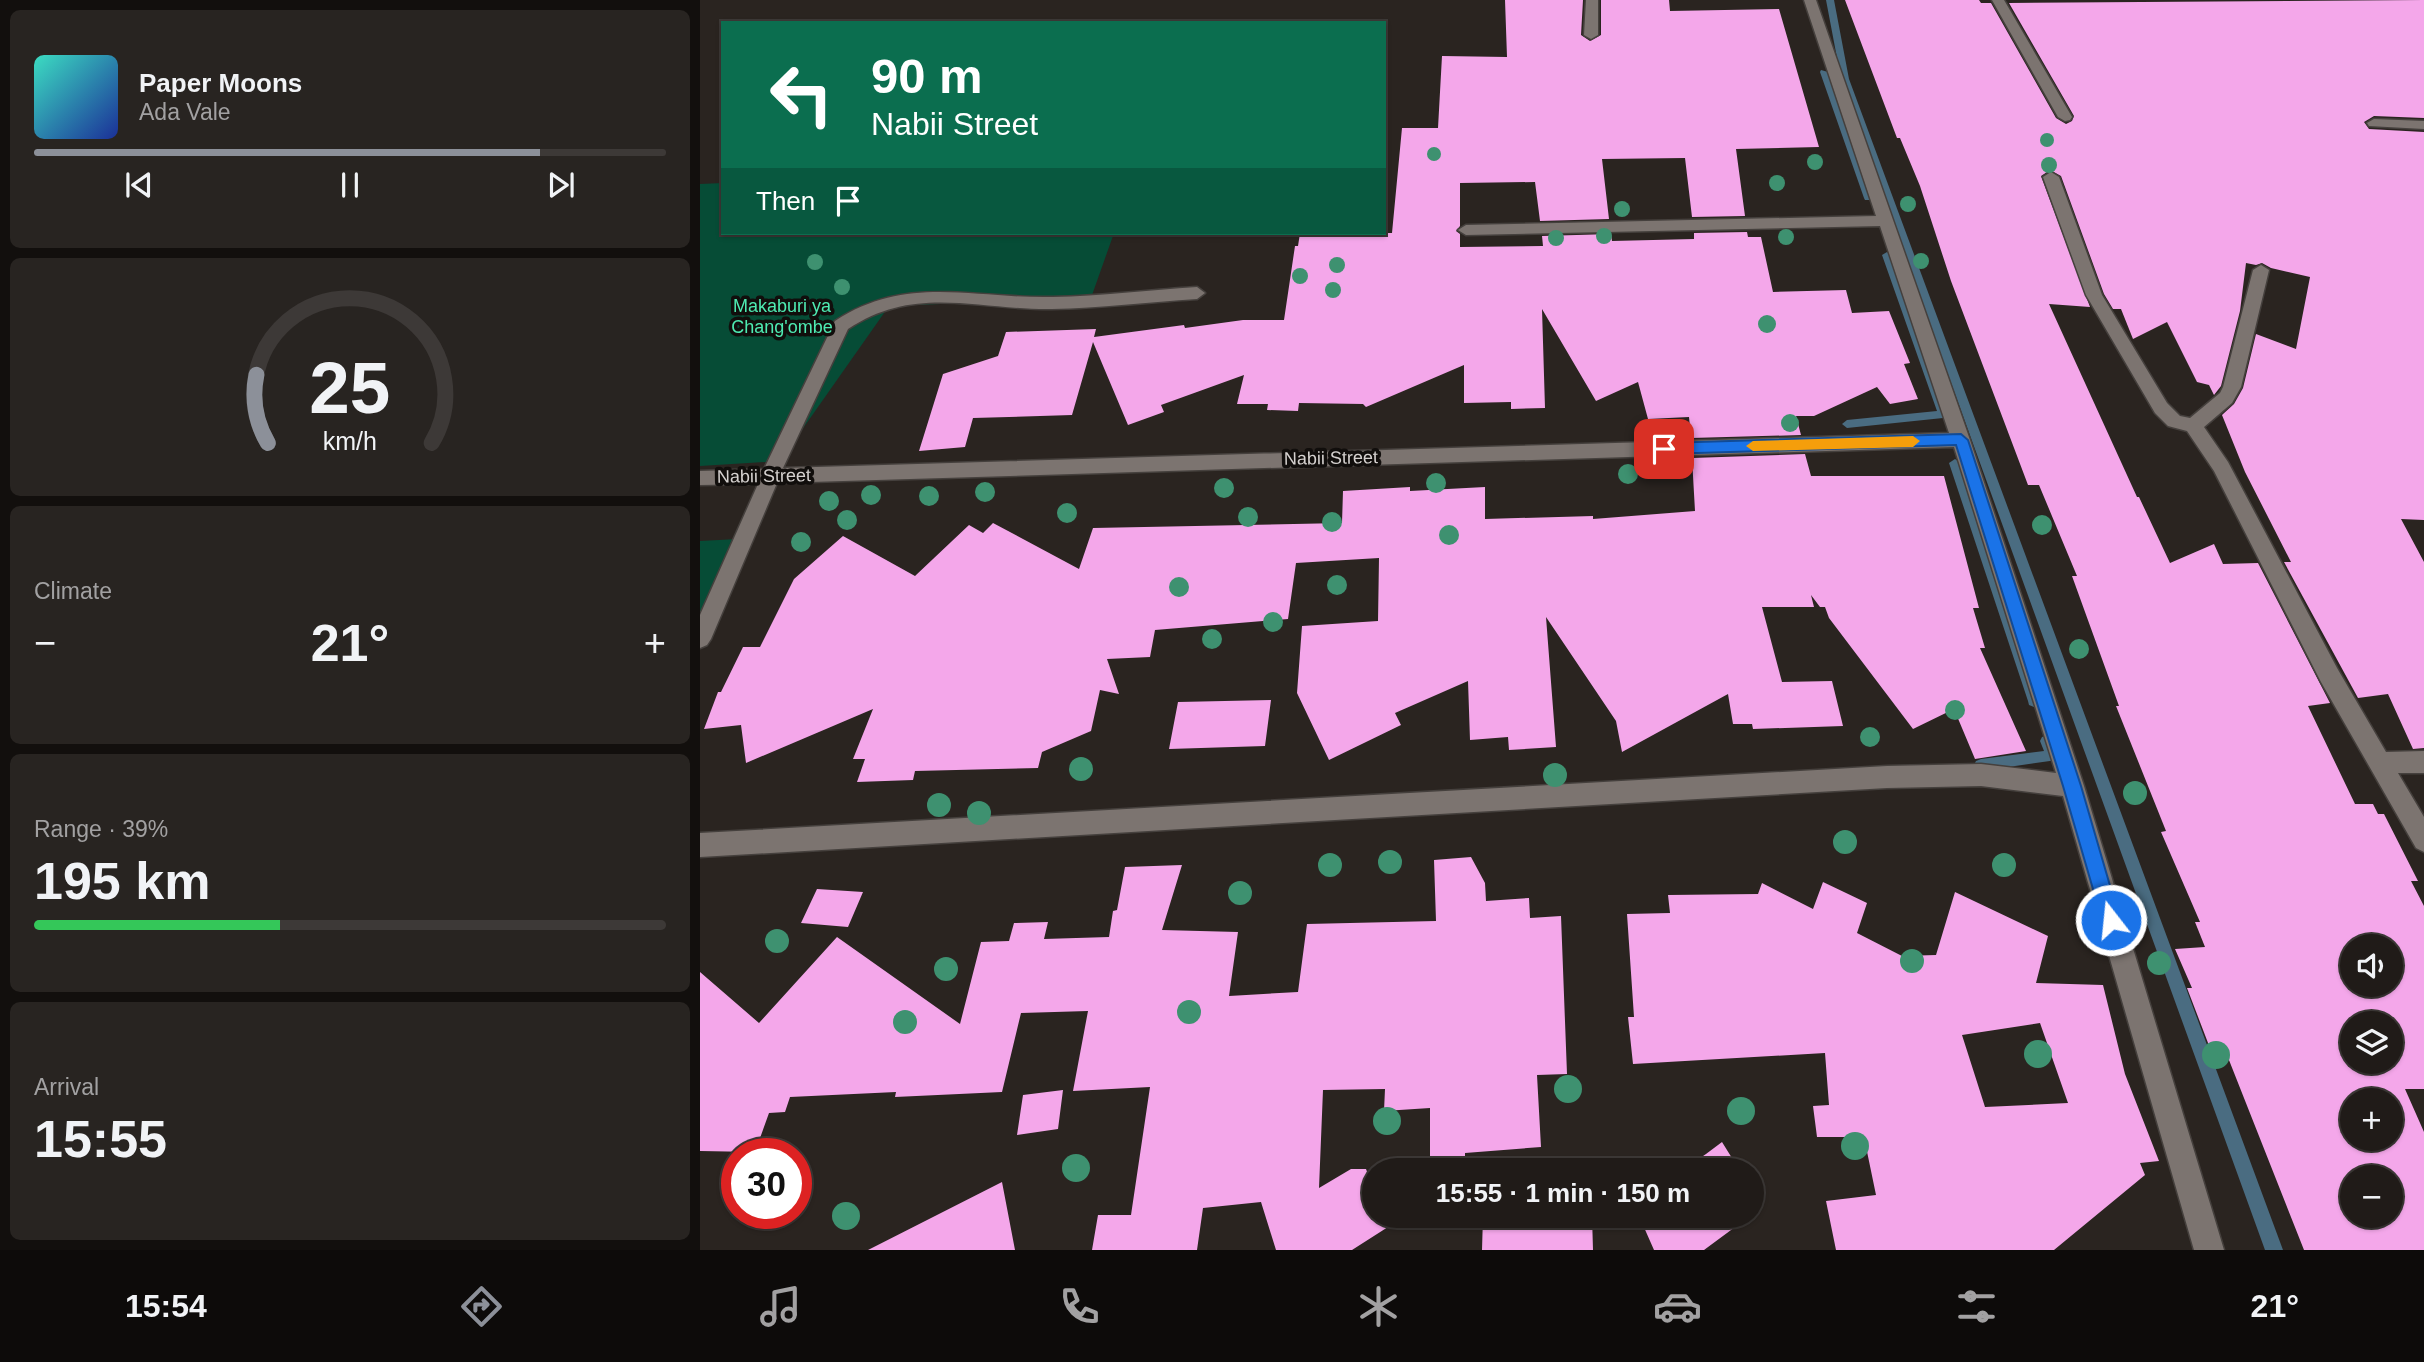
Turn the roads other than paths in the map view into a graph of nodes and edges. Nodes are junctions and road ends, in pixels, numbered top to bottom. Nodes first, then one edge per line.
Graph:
1 (1592, 0) edge
2 (1810, 0) edge
3 (1998, 0) edge
4 (1591, 35) dead end
5 (2065, 117) dead end
6 (2374, 122) dead end
7 (2424, 125) edge
8 (2051, 177) dead end
9 (1887, 221) junction
10 (1466, 230) dead end
11 (2261, 270) dead end
12 (1198, 292) dead end
13 (2193, 426) junction
14 (1961, 440) junction
15 (770, 477) junction
16 (700, 478) edge
17 (700, 639) edge
18 (2424, 762) edge
19 (2380, 763) junction
20 (2072, 786) junction
21 (2424, 840) edge
22 (700, 845) edge
23 (2209, 1250) edge

1 - 4 street
2 - 9 street
3 - 5 street
6 - 7 street
8 - 13 street
9 - 10 street
9 - 14 street
11 - 13 street
12 - 15 street
13 - 19 street
14 - 15 street, Nabii Street
14 - 20 street
15 - 16 street, Nabii Street
15 - 17 street
18 - 19 street
19 - 21 street
20 - 22 street
20 - 23 street

